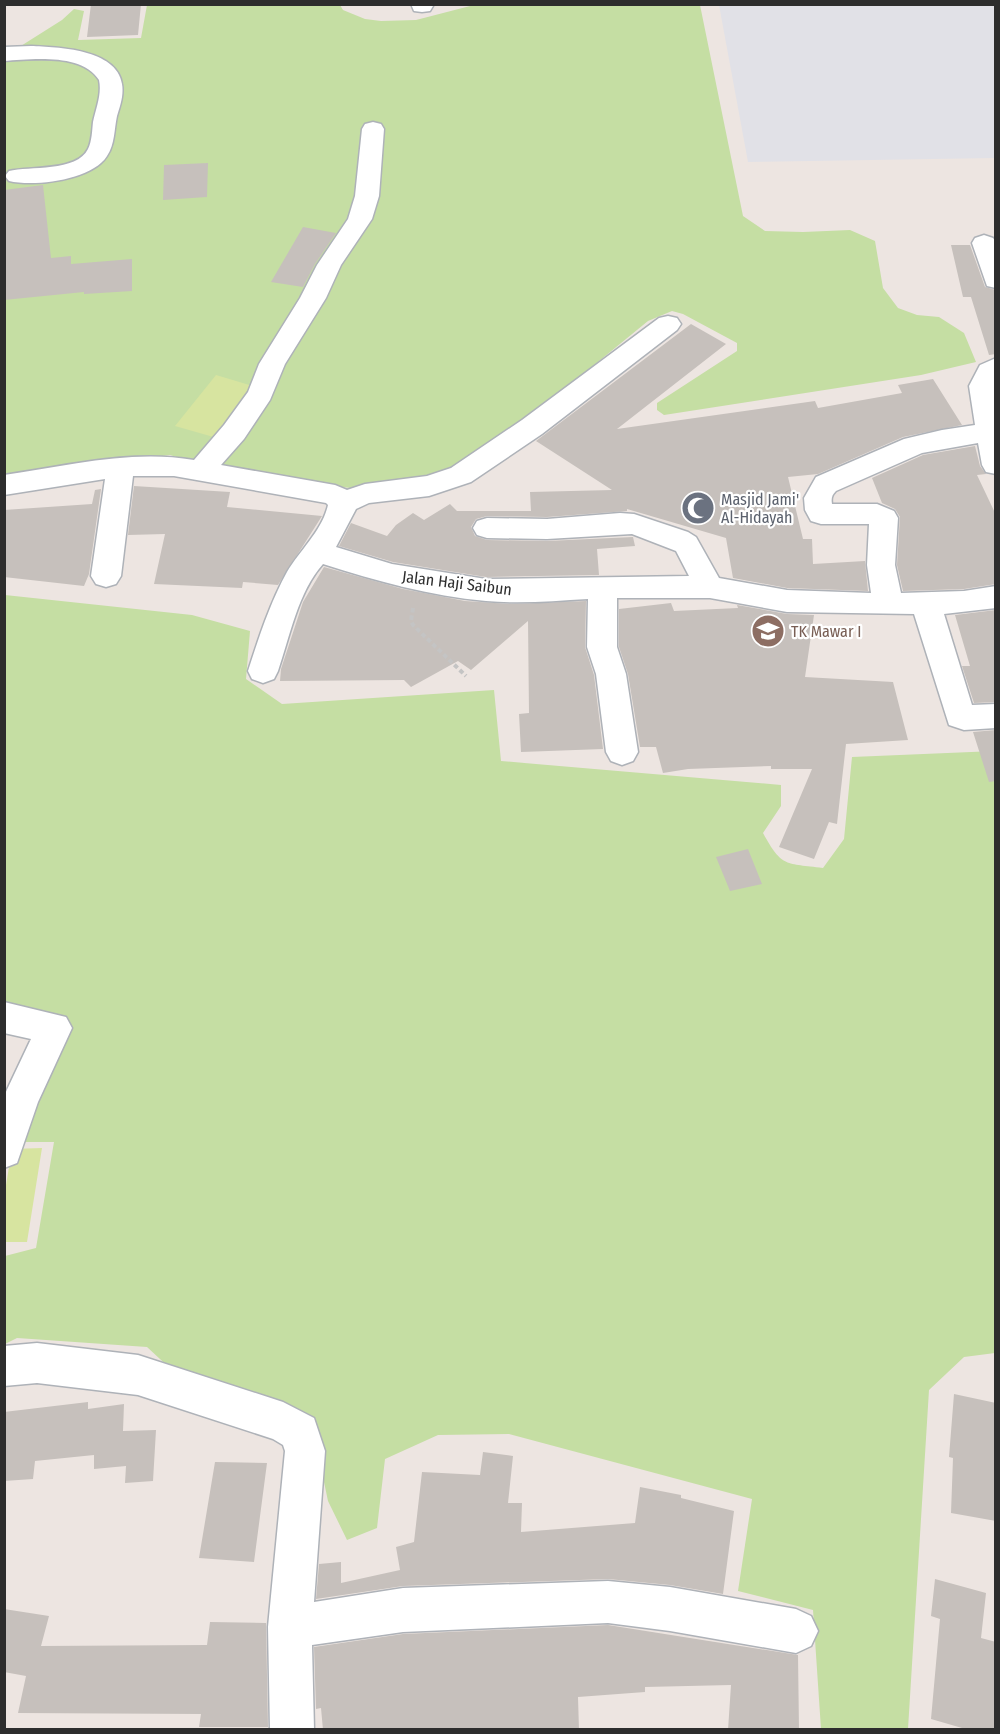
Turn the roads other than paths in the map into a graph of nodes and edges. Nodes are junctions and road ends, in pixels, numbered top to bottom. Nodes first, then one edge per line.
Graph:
1 (4, 54) edge
2 (373, 129) dead end
3 (17, 176) dead end
4 (984, 243) dead end
5 (996, 280) edge
6 (668, 324) dead end
7 (996, 367) edge
8 (989, 432) junction
9 (996, 465) edge
10 (120, 467) junction
11 (201, 470) junction
12 (4, 485) edge
13 (343, 503) junction
14 (487, 528) dead end
15 (321, 549) junction
16 (106, 576) dead end
17 (603, 586) junction
18 (710, 587) junction
19 (996, 597) edge
20 (888, 604) junction
21 (926, 604) junction
22 (263, 671) dead end
23 (996, 716) edge
24 (622, 752) dead end
25 (4, 1017) edge
26 (4, 1151) edge
27 (4, 1366) edge
28 (290, 1627) junction
29 (796, 1631) dead end
30 (292, 1730) edge

1 - 3 street
2 - 11 street
4 - 5 street
6 - 13 street
7 - 8 street
8 - 9 street
8 - 20 street
10 - 11 street
10 - 12 street
10 - 16 street
11 - 13 street
13 - 15 street
14 - 18 street
15 - 17 street, Jalan Haji Saibun
15 - 22 street
17 - 18 street, Jalan Haji Saibun
17 - 24 street
18 - 20 street, Jalan Haji Saibun
19 - 21 street, Jalan Haji Saibun
20 - 21 street, Jalan Haji Saibun
21 - 23 street
25 - 26 street
27 - 28 street
28 - 29 street
28 - 30 street

